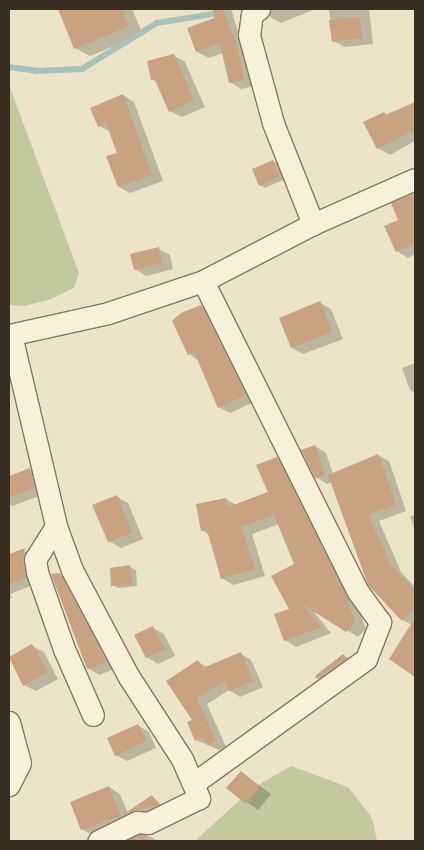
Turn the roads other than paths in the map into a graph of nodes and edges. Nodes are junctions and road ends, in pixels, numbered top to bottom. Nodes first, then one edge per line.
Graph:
1 (258, 9) edge
2 (415, 179) edge
3 (313, 224) junction
4 (202, 281) junction
5 (10, 335) edge
6 (56, 526) junction
7 (93, 715) dead end
8 (9, 722) edge
9 (194, 783) junction
10 (9, 785) edge
11 (98, 841) edge

1 - 3 street
2 - 3 street
3 - 4 street
4 - 5 street
4 - 9 street
5 - 6 street
6 - 7 street
6 - 9 street
8 - 10 street
9 - 11 street

